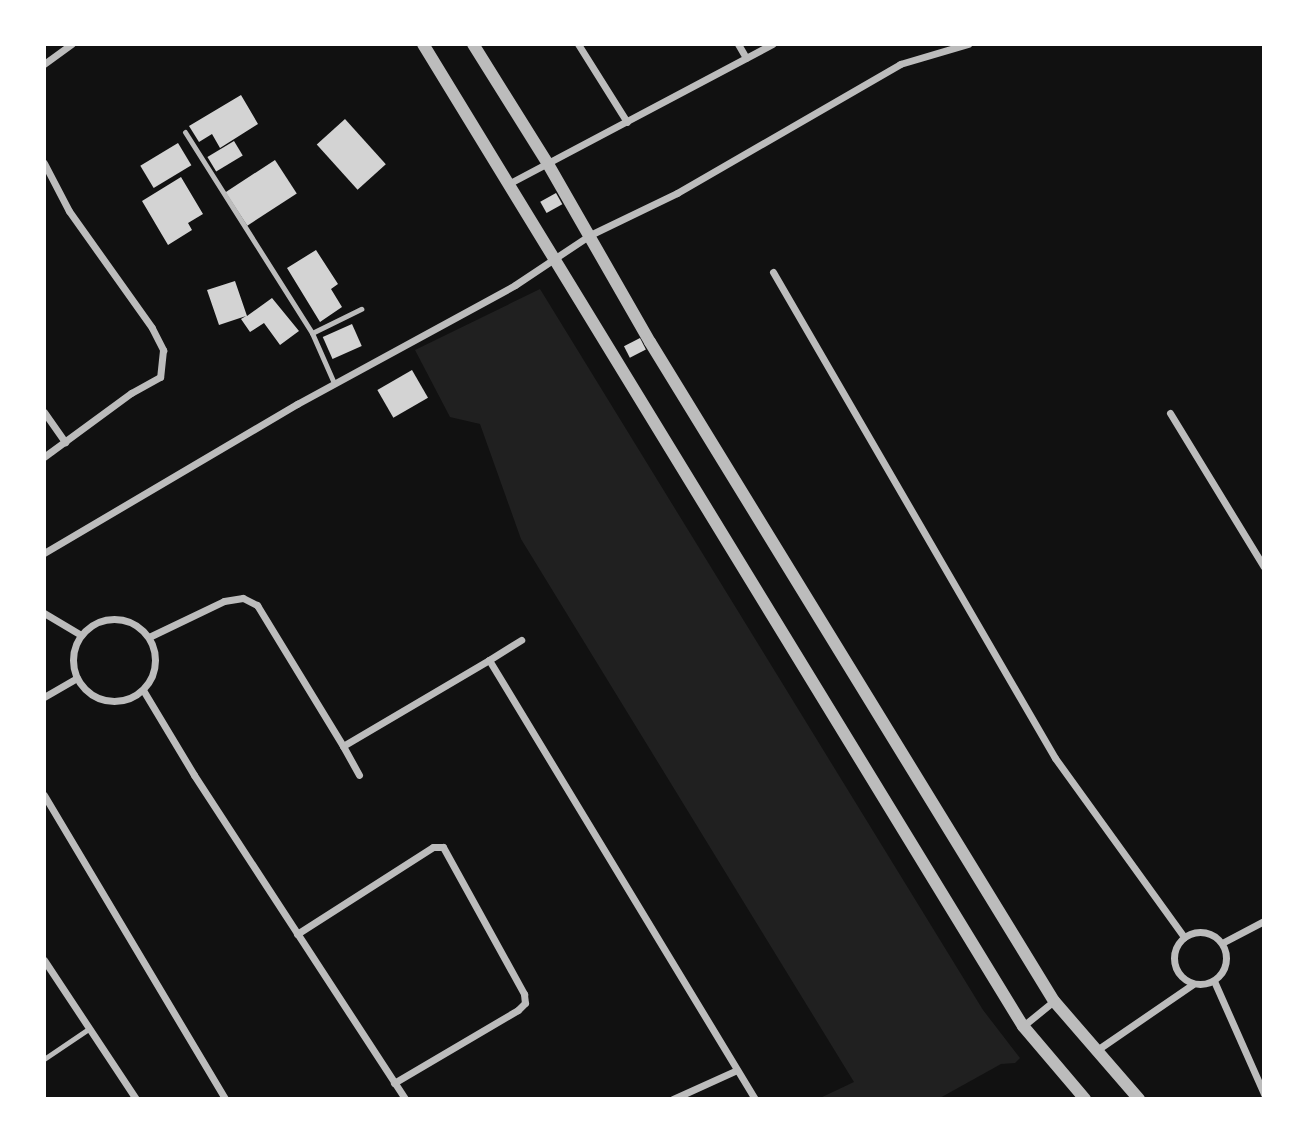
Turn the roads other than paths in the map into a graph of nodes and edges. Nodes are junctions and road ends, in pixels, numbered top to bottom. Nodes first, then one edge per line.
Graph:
1 (72, 44) edge
2 (423, 44) edge
3 (472, 44) edge
4 (578, 44) edge
5 (738, 44) edge
6 (773, 44) edge
7 (968, 44) edge
8 (746, 58) junction
9 (44, 64) edge
10 (627, 122) junction
11 (185, 132) dead end
12 (44, 163) edge
13 (548, 163) junction
14 (510, 183) junction
15 (590, 235) junction
16 (554, 257) junction
17 (773, 272) dead end
18 (361, 309) dead end
19 (312, 333) junction
20 (334, 383) junction
21 (44, 412) edge
22 (1170, 413) dead end
23 (65, 442) junction
24 (44, 457) edge
25 (44, 553) edge
26 (1264, 567) edge
27 (44, 613) edge
28 (81, 635) junction
29 (149, 637) junction
30 (520, 640) dead end
31 (489, 660) junction
32 (77, 678) junction
33 (144, 690) junction
34 (44, 697) edge
35 (343, 746) junction
36 (359, 775) dead end
37 (44, 795) edge
38 (1264, 921) edge
39 (297, 934) junction
40 (1184, 937) junction
41 (1222, 943) junction
42 (44, 960) edge
43 (1214, 981) junction
44 (1193, 984) junction
45 (1054, 1001) junction
46 (1023, 1026) junction
47 (87, 1030) junction
48 (1097, 1050) junction
49 (44, 1059) edge
50 (737, 1070) junction
51 (394, 1083) junction
52 (1264, 1094) edge
53 (136, 1099) edge
54 (225, 1099) edge
55 (405, 1099) edge
56 (673, 1099) edge
57 (755, 1099) edge
58 (1085, 1099) edge
59 (1139, 1099) edge

1 - 9 street
2 - 14 street
3 - 13 street
4 - 10 street
5 - 8 street
6 - 8 street
7 - 15 street
8 - 10 street
10 - 13 street
11 - 19 lane
12 - 23 street
13 - 14 street
13 - 15 street
14 - 16 street
15 - 16 street
15 - 45 street
16 - 20 street
16 - 46 street
17 - 40 street
18 - 19 lane
19 - 20 lane
20 - 25 street
21 - 23 street
22 - 26 street
23 - 24 street
27 - 28 street
28 - 29 street
28 - 32 street
29 - 33 street
29 - 35 street
30 - 31 street
31 - 35 street
31 - 50 street
32 - 33 street
32 - 34 street
33 - 39 street
35 - 36 street
37 - 54 street
38 - 41 street
39 - 51 street
39 - 51 street
40 - 41 street
40 - 44 street
41 - 43 street
42 - 47 street
43 - 44 street
43 - 52 street
44 - 48 street
45 - 46 street
45 - 48 street
46 - 58 street
47 - 49 lane
47 - 53 street
48 - 59 street
50 - 56 street
50 - 57 street
51 - 55 street

